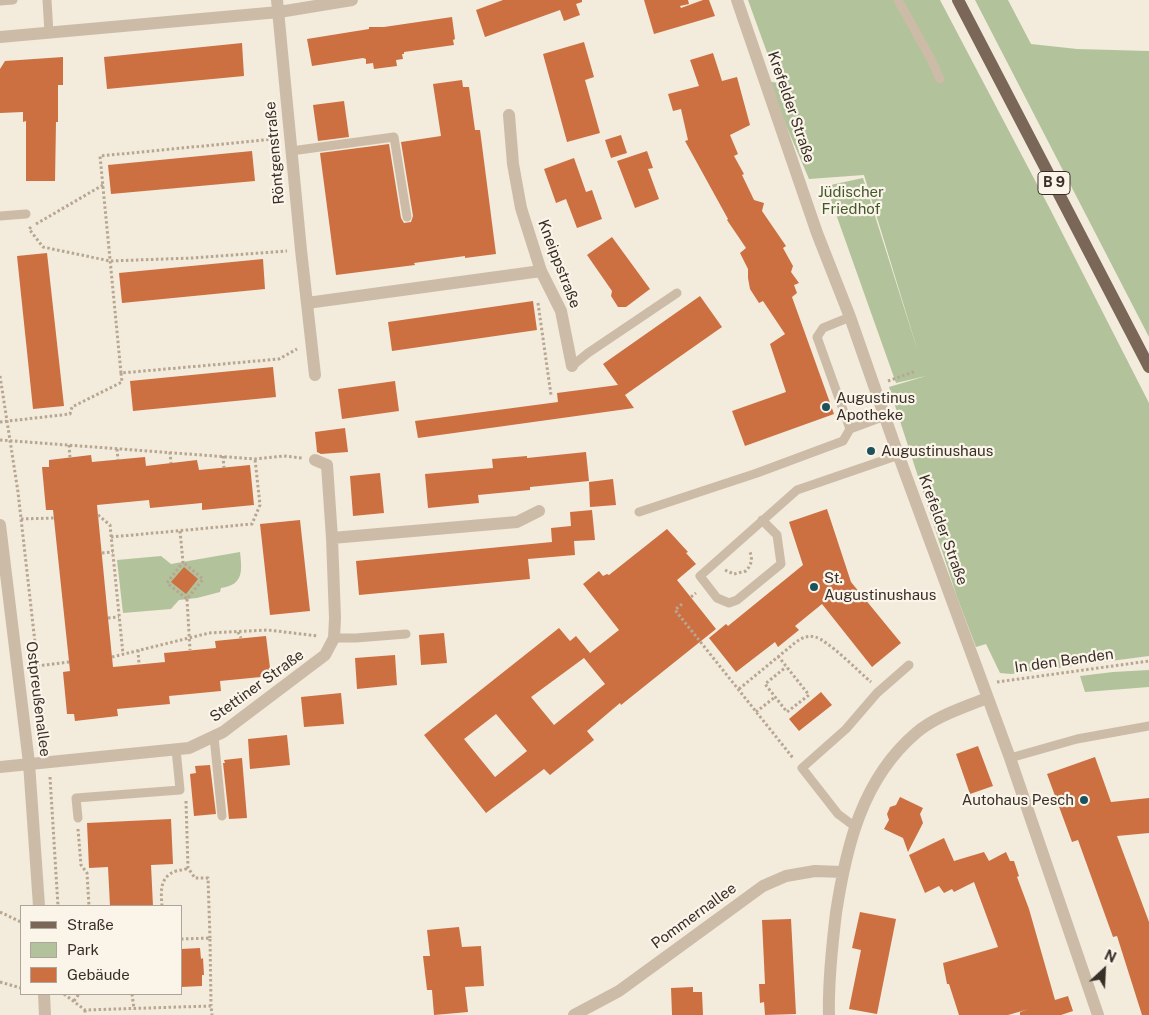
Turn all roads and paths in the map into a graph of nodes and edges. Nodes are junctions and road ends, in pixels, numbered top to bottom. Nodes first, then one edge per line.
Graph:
1 (13, 0) edge
2 (47, 0) edge
3 (352, 0) edge
4 (737, 0) edge
5 (898, 0) edge
6 (958, 0) edge
7 (0, 1) edge
8 (278, 6) edge
9 (49, 33) junction
10 (0, 37) edge
11 (940, 79) dead end
12 (509, 115) dead end
13 (290, 137) junction
14 (291, 151) junction
15 (103, 185) junction
16 (26, 214) dead end
17 (0, 216) edge
18 (407, 217) dead end
19 (301, 250) junction
20 (110, 261) junction
21 (541, 271) junction
22 (677, 293) dead end
23 (538, 301) dead end
24 (307, 303) junction
25 (850, 317) junction
26 (310, 341) junction
27 (572, 366) joint
28 (1149, 367) edge
29 (916, 371) dead end
30 (121, 373) junction
31 (315, 375) dead end
32 (0, 376) edge
33 (874, 386) junction
34 (551, 395) dead end
35 (885, 416) junction
36 (7, 421) junction
37 (0, 422) edge
38 (850, 429) junction
39 (0, 440) edge
40 (10, 441) junction
41 (69, 445) junction
42 (117, 448) junction
43 (170, 452) junction
44 (898, 455) junction
45 (223, 456) junction
46 (70, 458) dead end
47 (255, 458) junction
48 (118, 460) dead end
49 (315, 460) joint
50 (171, 463) dead end
51 (224, 468) dead end
52 (539, 511) dead end
53 (639, 512) dead end
54 (98, 515) dead end
55 (54, 518) dead end
56 (21, 519) junction
57 (762, 520) junction
58 (0, 525) edge
59 (180, 531) junction
60 (111, 537) junction
61 (332, 538) junction
62 (741, 539) junction
63 (113, 552) junction
64 (102, 553) dead end
65 (717, 561) junction
66 (183, 562) junction
67 (187, 599) junction
68 (682, 604) dead end
69 (119, 617) junction
70 (108, 618) dead end
71 (238, 632) junction
72 (406, 634) dead end
73 (190, 637) junction
74 (241, 638) dead end
75 (334, 638) junction
76 (138, 650) junction
77 (190, 650) dead end
78 (123, 654) junction
79 (778, 656) junction
80 (112, 657) dead end
81 (1149, 661) edge
82 (69, 662) dead end
83 (139, 664) dead end
84 (909, 665) dead end
85 (37, 666) junction
86 (786, 667) junction
87 (982, 684) junction
88 (739, 689) junction
89 (880, 690) junction
90 (775, 697) junction
91 (987, 698) junction
92 (756, 712) junction
93 (1149, 726) edge
94 (214, 737) junction
95 (176, 749) junction
96 (1010, 758) junction
97 (49, 761) junction
98 (29, 763) junction
99 (0, 767) edge
100 (802, 768) junction
101 (180, 790) junction
102 (222, 816) dead end
103 (78, 818) joint
104 (854, 826) junction
105 (188, 868) junction
106 (842, 872) junction
107 (39, 905) edge
108 (58, 905) edge
109 (89, 905) edge
110 (162, 905) edge
111 (0, 912) edge
112 (20, 922) edge
113 (210, 938) junction
114 (182, 939) edge
115 (0, 982) edge
116 (20, 988) edge
117 (44, 995) edge
118 (65, 995) edge
119 (78, 995) edge
120 (132, 995) edge
121 (74, 1001) junction
122 (211, 1006) junction
123 (134, 1009) junction
124 (84, 1010) junction
125 (45, 1015) edge
126 (85, 1015) edge
127 (212, 1015) edge
128 (574, 1015) edge
129 (829, 1015) edge
130 (1098, 1015) edge

1 - 7 lane
2 - 9 lane
3 - 8 street
4 - 25 street, Krefelder Straße
5 - 11 lane
6 - 28 main road, B 9
8 - 9 street
8 - 13 street, Röntgenstraße
9 - 10 street
12 - 21 street, Kneippstraße
13 - 14 street, Röntgenstraße
13 - 15 path
14 - 18 lane
14 - 19 street, Röntgenstraße
15 - 20 path
15 - 20 path
16 - 17 lane
19 - 20 path
19 - 24 street, Röntgenstraße
20 - 30 path
21 - 24 street
21 - 27 street, Kneippstraße
22 - 27 lane
23 - 34 path
24 - 26 street, Röntgenstraße
25 - 33 street, Krefelder Straße
25 - 38 lane
26 - 30 path
26 - 31 street, Röntgenstraße
29 - 33 path
30 - 36 path
32 - 36 path
33 - 35 street, Krefelder Straße
35 - 38 lane
35 - 44 street, Krefelder Straße
36 - 37 path
36 - 40 path
38 - 53 lane
39 - 40 path
40 - 41 path
40 - 56 path
41 - 42 path
41 - 46 path
42 - 43 path
42 - 48 path
43 - 45 path
43 - 50 path
44 - 57 lane
44 - 87 street, Krefelder Straße
45 - 47 path
45 - 51 path
47 - 49 path
47 - 59 path
49 - 61 street
52 - 61 street
54 - 60 path
55 - 56 path
56 - 85 path
57 - 62 lane
57 - 65 lane
58 - 98 street, Ostpreußenallee
59 - 60 path
59 - 66 path
60 - 63 path
61 - 75 street
62 - 65 lane
62 - 65 path
63 - 64 path
63 - 69 path
66 - 67 path
66 - 67 path
67 - 73 path
68 - 88 path
69 - 70 path
69 - 78 path
71 - 73 path
71 - 74 path
71 - 75 path
72 - 75 lane
73 - 76 path
73 - 77 path
75 - 94 street, Stettiner Straße
76 - 78 path
76 - 83 path
78 - 80 path
79 - 86 path
79 - 88 path
79 - 89 path
81 - 87 path, In den Benden
82 - 85 path
84 - 89 lane
85 - 97 path
86 - 90 path
86 - 90 path
87 - 91 street, Krefelder Straße
88 - 92 path
89 - 100 lane
90 - 92 path
91 - 96 street, Krefelder Straße
91 - 104 street
92 - 100 path
93 - 96 lane
94 - 95 street, Stettiner Straße
94 - 102 lane
95 - 97 street, Stettiner Straße
95 - 101 lane
96 - 130 street, Krefelder Straße
97 - 98 street, Stettiner Straße
97 - 108 path
98 - 99 street, Stettiner Straße
98 - 107 street, Ostpreußenallee
100 - 104 lane
101 - 103 lane
101 - 105 path
103 - 109 path
104 - 106 street
105 - 110 path
105 - 113 path
106 - 128 street, Pommernallee
106 - 129 street
111 - 112 path
113 - 114 path
113 - 122 path
115 - 116 path
117 - 125 street
118 - 121 path
119 - 121 path
120 - 123 path
121 - 124 path
122 - 123 path
122 - 127 path
123 - 124 path
124 - 126 path

